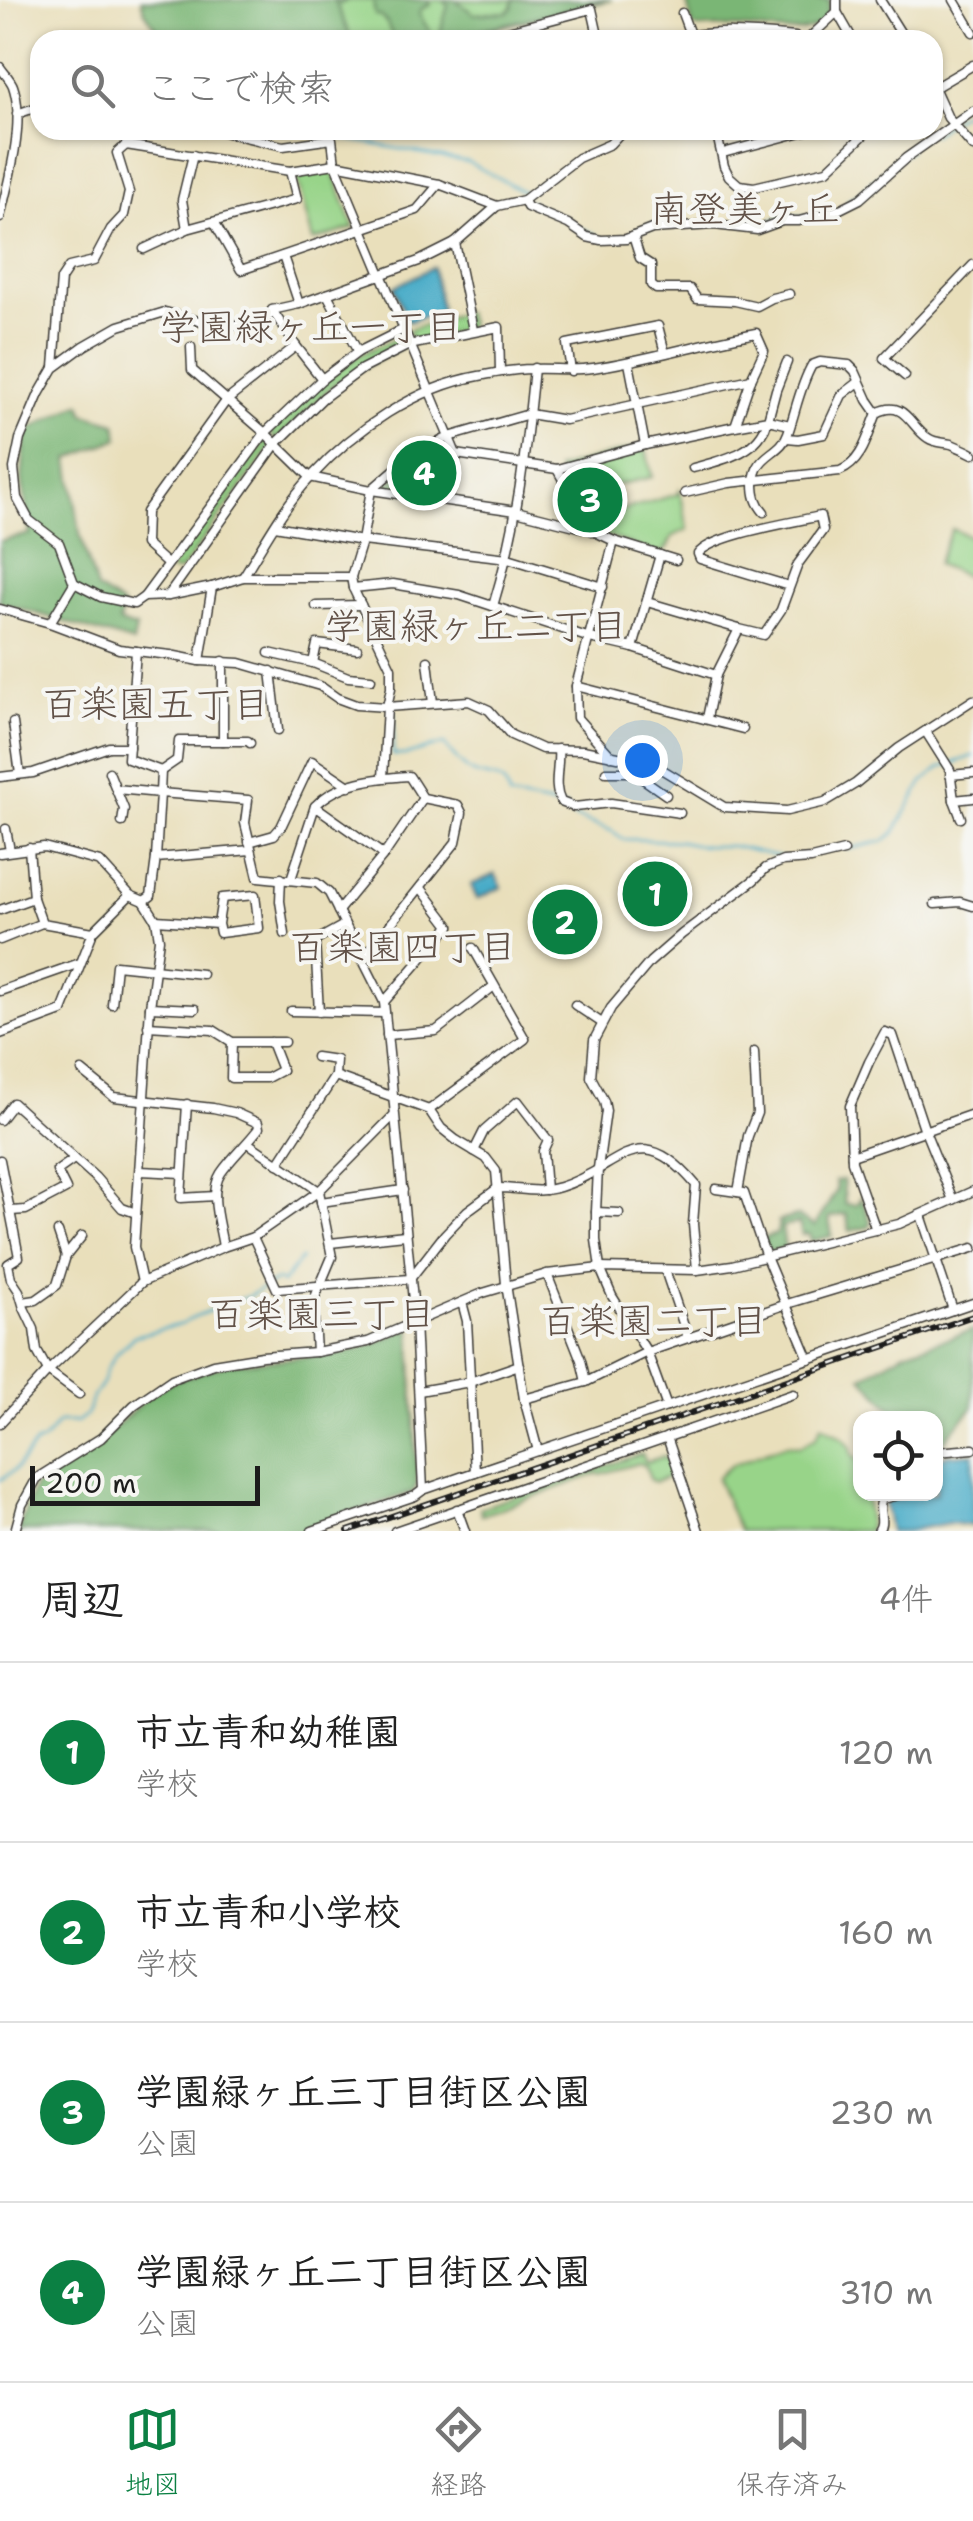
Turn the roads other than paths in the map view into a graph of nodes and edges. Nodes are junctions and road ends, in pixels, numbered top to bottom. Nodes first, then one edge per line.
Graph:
1 (837, 0) edge
2 (880, 0) edge
3 (954, 0) edge
4 (682, 12) dead end
5 (837, 12) junction
6 (513, 30) edge
7 (597, 30) edge
8 (688, 30) edge
9 (818, 30) edge
10 (847, 30) edge
11 (899, 30) edge
12 (973, 32) edge
13 (973, 65) edge
14 (0, 67) edge
15 (943, 82) edge
16 (943, 106) edge
17 (30, 109) edge
18 (973, 111) edge
19 (17, 114) junction
20 (951, 122) junction
21 (943, 128) edge
22 (258, 140) edge
23 (325, 140) edge
24 (332, 140) edge
25 (614, 140) edge
26 (719, 140) edge
27 (771, 140) edge
28 (858, 140) edge
29 (928, 140) edge
30 (973, 147) edge
31 (722, 153) junction
32 (192, 155) junction
33 (335, 164) junction
34 (290, 171) junction
35 (440, 184) junction
36 (524, 200) junction
37 (498, 206) junction
38 (0, 218) edge
39 (214, 222) junction
40 (187, 229) junction
41 (363, 229) junction
42 (633, 236) junction
43 (455, 244) junction
44 (144, 249) dead end
45 (283, 256) junction
46 (973, 265) edge
47 (380, 274) junction
48 (327, 294) junction
49 (789, 294) dead end
50 (299, 304) junction
51 (272, 310) junction
52 (402, 330) junction
53 (473, 330) junction
54 (409, 345) junction
55 (296, 346) junction
56 (191, 347) dead end
57 (358, 352) junction
58 (665, 352) junction
59 (786, 362) dead end
60 (629, 363) junction
61 (54, 368) junction
62 (534, 368) junction
63 (571, 371) junction
64 (500, 372) junction
65 (905, 376) dead end
66 (322, 379) junction
67 (751, 379) junction
68 (860, 382) junction
69 (430, 392) junction
70 (226, 401) junction
71 (637, 403) junction
72 (877, 413) junction
73 (529, 414) junction
74 (768, 420) junction
75 (790, 425) junction
76 (735, 426) junction
77 (265, 432) junction
78 (449, 437) junction
79 (787, 438) junction
80 (276, 444) junction
81 (645, 445) junction
82 (973, 454) edge
83 (522, 464) junction
84 (0, 465) edge
85 (14, 468) junction
86 (693, 468) dead end
87 (557, 469) junction
88 (310, 477) junction
89 (754, 482) junction
90 (371, 490) junction
91 (685, 492) dead end
92 (516, 511) junction
93 (764, 512) dead end
94 (274, 526) junction
95 (591, 530) junction
96 (362, 541) junction
97 (614, 542) junction
98 (660, 555) junction
99 (508, 558) junction
100 (676, 560) dead end
101 (168, 564) junction
102 (243, 577) junction
103 (351, 577) junction
104 (74, 583) junction
105 (790, 586) junction
106 (212, 587) junction
107 (604, 587) junction
108 (353, 588) junction
109 (168, 596) junction
110 (144, 597) junction
111 (647, 602) junction
112 (361, 604) junction
113 (316, 606) dead end
114 (493, 606) junction
115 (0, 609) edge
116 (50, 623) junction
117 (740, 629) junction
118 (590, 638) junction
119 (633, 648) junction
120 (357, 649) dead end
121 (136, 651) junction
122 (269, 653) dead end
123 (200, 661) junction
124 (223, 661) junction
125 (428, 661) dead end
126 (313, 663) junction
127 (326, 669) junction
128 (271, 671) junction
129 (716, 675) junction
130 (371, 680) dead end
131 (320, 686) junction
132 (576, 686) junction
133 (973, 700) edge
134 (433, 703) junction
135 (388, 707) junction
136 (707, 718) junction
137 (13, 722) dead end
138 (743, 729) dead end
139 (278, 730) dead end
140 (926, 732) junction
141 (222, 741) junction
142 (250, 742) dead end
143 (129, 747) junction
144 (558, 749) junction
145 (611, 756) junction
146 (632, 759) junction
147 (948, 769) junction
148 (109, 772) dead end
149 (162, 772) junction
150 (606, 772) dead end
151 (633, 772) junction
152 (20, 774) junction
153 (973, 774) edge
154 (0, 777) edge
155 (383, 778) junction
156 (350, 786) junction
157 (116, 789) junction
158 (160, 793) junction
159 (666, 794) dead end
160 (423, 798) junction
161 (973, 798) edge
162 (954, 800) junction
163 (315, 806) junction
164 (680, 813) dead end
165 (961, 818) dead end
166 (122, 822) dead end
167 (6, 829) dead end
168 (250, 846) junction
169 (28, 848) junction
170 (844, 851) dead end
171 (5, 852) edge
172 (384, 855) junction
173 (156, 858) junction
174 (286, 878) junction
175 (421, 888) junction
176 (130, 895) junction
177 (33, 898) junction
178 (144, 900) junction
179 (935, 904) dead end
180 (973, 906) edge
181 (0, 910) edge
182 (338, 911) junction
183 (156, 920) junction
184 (42, 924) junction
185 (218, 924) junction
186 (344, 925) junction
187 (93, 932) junction
188 (285, 934) dead end
189 (0, 940) edge
190 (473, 948) dead end
191 (362, 960) junction
192 (80, 964) junction
193 (154, 968) junction
194 (202, 974) dead end
195 (494, 986) junction
196 (0, 991) edge
197 (384, 1002) junction
198 (112, 1004) dead end
199 (575, 1005) dead end
200 (150, 1006) junction
201 (194, 1009) dead end
202 (291, 1011) dead end
203 (319, 1012) junction
204 (384, 1013) junction
205 (602, 1023) junction
206 (148, 1026) junction
207 (0, 1034) edge
208 (387, 1036) junction
209 (232, 1042) junction
210 (272, 1042) junction
211 (284, 1042) dead end
212 (754, 1052) dead end
213 (316, 1056) dead end
214 (82, 1071) dead end
215 (336, 1076) junction
216 (393, 1096) junction
217 (142, 1102) junction
218 (187, 1104) junction
219 (429, 1110) junction
220 (973, 1114) edge
221 (394, 1115) junction
222 (0, 1120) edge
223 (925, 1131) junction
224 (248, 1143) junction
225 (474, 1151) junction
226 (852, 1156) junction
227 (74, 1159) junction
228 (0, 1160) edge
229 (278, 1164) junction
230 (598, 1168) junction
231 (140, 1171) junction
232 (182, 1173) junction
233 (498, 1188) junction
234 (716, 1188) dead end
235 (403, 1190) junction
236 (546, 1190) junction
237 (973, 1190) edge
238 (319, 1191) junction
239 (738, 1192) junction
240 (215, 1196) junction
241 (953, 1200) junction
242 (321, 1202) junction
243 (12, 1210) junction
244 (136, 1212) junction
245 (596, 1212) junction
246 (619, 1212) dead end
247 (921, 1216) junction
248 (876, 1230) junction
249 (58, 1232) dead end
250 (406, 1234) junction
251 (82, 1236) dead end
252 (253, 1238) junction
253 (330, 1244) junction
254 (223, 1247) junction
255 (973, 1248) edge
256 (66, 1256) junction
257 (766, 1256) junction
258 (936, 1260) junction
259 (600, 1268) junction
260 (665, 1270) junction
261 (697, 1270) junction
262 (547, 1274) junction
263 (410, 1279) junction
264 (142, 1282) junction
265 (506, 1284) junction
266 (318, 1285) junction
267 (23, 1302) junction
268 (462, 1302) junction
269 (973, 1303) edge
270 (786, 1304) junction
271 (953, 1310) junction
272 (415, 1321) junction
273 (688, 1338) junction
274 (316, 1352) junction
275 (647, 1352) junction
276 (809, 1358) junction
277 (519, 1365) junction
278 (48, 1370) junction
279 (470, 1382) junction
280 (586, 1382) junction
281 (418, 1391) junction
282 (79, 1394) dead end
283 (792, 1394) dead end
284 (524, 1399) junction
285 (667, 1407) junction
286 (0, 1423) edge
287 (666, 1437) junction
288 (973, 1449) edge
289 (538, 1451) junction
290 (943, 1451) edge
291 (475, 1472) junction
292 (423, 1490) junction
293 (881, 1501) edge
294 (457, 1509) junction
295 (15, 1531) edge
296 (312, 1531) edge
297 (395, 1531) edge
298 (464, 1531) edge
299 (700, 1531) edge
300 (878, 1531) edge

1 - 5 street
2 - 11 street
3 - 12 street
4 - 8 street
5 - 9 street
5 - 10 street
6 - 7 street
13 - 15 street
14 - 19 street
16 - 20 street
17 - 19 street
18 - 20 street
19 - 38 street
20 - 21 street
20 - 30 street
22 - 23 street
24 - 33 street
25 - 36 street
26 - 31 street
27 - 31 street
28 - 31 street
29 - 42 street
32 - 34 street
32 - 40 street
32 - 61 street
33 - 34 street
33 - 35 street
33 - 41 street
34 - 39 street
35 - 37 street
35 - 41 street
36 - 37 street
36 - 42 street
37 - 43 street
39 - 40 street
39 - 45 street
40 - 44 street
41 - 45 street
41 - 47 street
42 - 49 street
43 - 47 street
43 - 53 street
45 - 50 street
46 - 65 street
47 - 48 street
47 - 52 street
48 - 50 street
48 - 57 street
50 - 51 street
51 - 55 street
51 - 61 street
52 - 54 street
52 - 57 street
53 - 54 street
53 - 64 street
54 - 69 street
54 - 80 street
55 - 66 street
55 - 70 street
56 - 70 street
57 - 66 street
58 - 60 street
58 - 63 street
58 - 67 street
59 - 74 street
60 - 63 street
60 - 71 street
61 - 85 street
62 - 63 street
62 - 64 street
62 - 73 street
64 - 69 street
66 - 77 street
67 - 71 street
67 - 76 street
68 - 72 street
68 - 75 street
68 - 79 street
69 - 78 street
69 - 88 street
70 - 77 street
70 - 101 street
71 - 73 street
71 - 81 street
72 - 82 street
72 - 89 street
73 - 78 street
73 - 83 street
74 - 75 street
74 - 76 street
74 - 86 street
75 - 79 street
76 - 81 street
77 - 80 street
77 - 101 street
78 - 83 street
78 - 90 street
79 - 89 street
80 - 88 street
80 - 109 street
81 - 87 street
83 - 87 street
83 - 92 street
84 - 85 street
85 - 104 street
87 - 95 street
88 - 90 street
88 - 94 street
89 - 91 street
89 - 93 street
90 - 92 street
90 - 96 street
92 - 95 street
92 - 99 street
94 - 96 street
94 - 102 street
95 - 97 street
96 - 99 street
96 - 103 street
97 - 98 street
97 - 107 street
98 - 100 street
98 - 111 street
99 - 107 street
99 - 114 street
101 - 110 street
102 - 103 street
102 - 106 street
103 - 108 street
104 - 110 street
104 - 116 street
105 - 105 street
105 - 117 street
106 - 109 street
106 - 123 street
107 - 118 street
108 - 112 street
108 - 114 street
109 - 110 street
111 - 117 street
111 - 119 street
112 - 113 street
112 - 135 street
114 - 118 street
115 - 116 street
116 - 121 street
117 - 129 street
118 - 119 street
118 - 132 street
119 - 129 street
120 - 126 street
121 - 123 street
121 - 143 street
122 - 126 street
123 - 124 street
124 - 128 street
124 - 141 street
125 - 134 street
126 - 127 street
127 - 130 street
127 - 131 street
128 - 131 street
128 - 139 street
129 - 136 street
131 - 135 street
132 - 136 street
132 - 145 street
133 - 140 street
134 - 135 street
134 - 144 street
135 - 155 street
136 - 138 street
137 - 152 street
140 - 146 street
140 - 147 street
141 - 142 street
141 - 149 street
143 - 149 street
143 - 152 street
144 - 145 street
144 - 164 street
145 - 146 street
146 - 151 street
147 - 153 street
147 - 162 street
148 - 157 street
149 - 158 street
150 - 151 street
151 - 159 street
152 - 154 street
155 - 156 street
155 - 160 street
156 - 163 street
156 - 168 street
157 - 158 street
157 - 166 street
158 - 168 street
158 - 173 street
160 - 172 street
160 - 175 street
161 - 162 street
162 - 165 street
163 - 172 street
163 - 174 street
167 - 171 street
168 - 173 street
168 - 174 street
169 - 171 street
169 - 176 street
169 - 177 street
170 - 205 street
172 - 182 street
173 - 178 street
174 - 182 street
174 - 188 street
175 - 191 street
175 - 197 street
176 - 178 street
176 - 187 street
177 - 181 street
177 - 184 street
178 - 183 street
179 - 180 street
182 - 186 street
183 - 185 street
183 - 193 street
184 - 187 street
184 - 189 street
185 - 185 street
186 - 191 street
186 - 203 street
187 - 192 street
190 - 195 street
191 - 197 street
192 - 196 street
192 - 207 street
193 - 194 street
193 - 198 street
193 - 200 street
195 - 208 street
195 - 219 street
197 - 204 street
199 - 205 street
200 - 201 street
200 - 206 street
202 - 203 street
203 - 204 street
204 - 208 street
205 - 230 street
206 - 209 street
206 - 217 street
208 - 216 street
209 - 210 street
209 - 210 street
210 - 211 street
212 - 239 street
213 - 215 street
214 - 217 street
215 - 216 street
215 - 229 street
216 - 219 street
216 - 221 street
217 - 218 street
217 - 231 street
218 - 224 street
218 - 232 street
219 - 225 street
220 - 223 street
221 - 235 street
221 - 238 street
222 - 227 street
223 - 226 street
223 - 226 street
223 - 241 street
224 - 229 street
224 - 240 street
225 - 233 street
225 - 236 street
226 - 248 street
227 - 243 street
227 - 244 street
228 - 243 street
229 - 238 street
230 - 236 street
230 - 245 street
230 - 261 street
231 - 232 street
231 - 244 street
232 - 240 street
233 - 236 street
233 - 263 street
233 - 265 street
234 - 239 street
235 - 242 street
235 - 250 street
237 - 241 street
238 - 242 street
238 - 252 street
239 - 257 street
240 - 254 street
241 - 247 street
242 - 253 street
243 - 267 street
244 - 264 street
245 - 246 street
245 - 259 street
247 - 248 street
247 - 258 street
248 - 257 street
249 - 256 street
250 - 253 street
250 - 263 street
251 - 256 street
252 - 254 street
252 - 266 street
253 - 266 street
254 - 264 street
255 - 258 street
256 - 267 street
257 - 261 street
257 - 270 street
258 - 270 street
258 - 271 street
259 - 260 street
259 - 262 street
259 - 275 street
260 - 261 street
260 - 273 street
262 - 265 street
262 - 280 street
263 - 266 street
263 - 272 street
264 - 278 street
265 - 268 street
265 - 277 street
266 - 274 street
267 - 278 street
268 - 272 street
268 - 279 street
269 - 271 street
270 - 273 street
270 - 276 street
271 - 276 street
272 - 274 street
272 - 281 street
273 - 275 street
274 - 295 street
275 - 280 street
275 - 285 street
276 - 285 street
277 - 279 street
277 - 284 street
278 - 282 street
278 - 286 street
279 - 281 street
279 - 291 street
280 - 284 street
281 - 292 street
283 - 287 street
284 - 289 street
285 - 289 street
287 - 294 street
287 - 299 street
288 - 290 street
289 - 291 street
291 - 292 street
292 - 296 street
293 - 300 street
294 - 297 street
294 - 298 street

